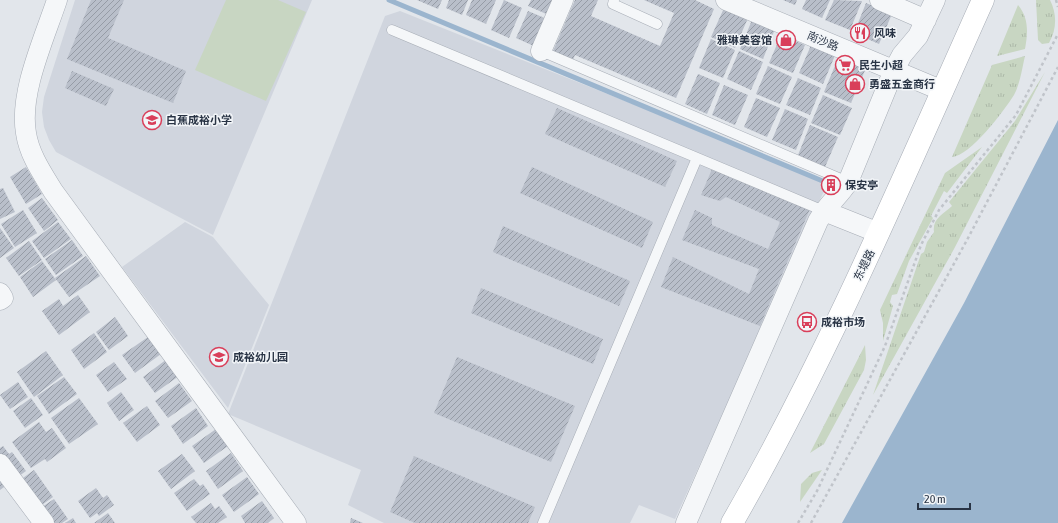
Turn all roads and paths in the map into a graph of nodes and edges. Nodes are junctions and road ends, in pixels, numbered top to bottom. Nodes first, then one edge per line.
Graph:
1 (57, 0) edge
2 (563, 0) edge
3 (614, 0) edge
4 (726, 0) edge
5 (880, 0) edge
6 (935, 0) edge
7 (983, 0) edge
8 (1056, 0) edge
9 (1058, 7) edge
10 (926, 20) junction
11 (657, 24) dead end
12 (392, 30) dead end
13 (1058, 34) edge
14 (541, 51) joint
15 (1058, 67) edge
16 (894, 70) junction
17 (943, 91) junction
18 (697, 158) junction
19 (848, 182) junction
20 (824, 211) junction
21 (879, 233) junction
22 (0, 293) edge
23 (0, 300) edge
24 (0, 464) edge
25 (44, 523) edge
26 (296, 523) edge
27 (543, 523) edge
28 (686, 523) edge
29 (732, 523) edge
30 (798, 523) edge
31 (812, 523) edge

1 - 26 street
2 - 14 street
3 - 11 lane
4 - 16 street, 南沙路
5 - 10 street
6 - 10 street
7 - 17 main road, 东堤路
8 - 9 path
10 - 16 street
12 - 18 lane
13 - 30 path
14 - 19 lane
15 - 31 path
16 - 17 street, 南沙路
16 - 19 street
17 - 21 main road, 东堤路
18 - 20 lane
18 - 27 lane
19 - 20 street
20 - 21 street
20 - 28 street
21 - 29 main road, 东堤路
22 - 23 street
24 - 25 street

